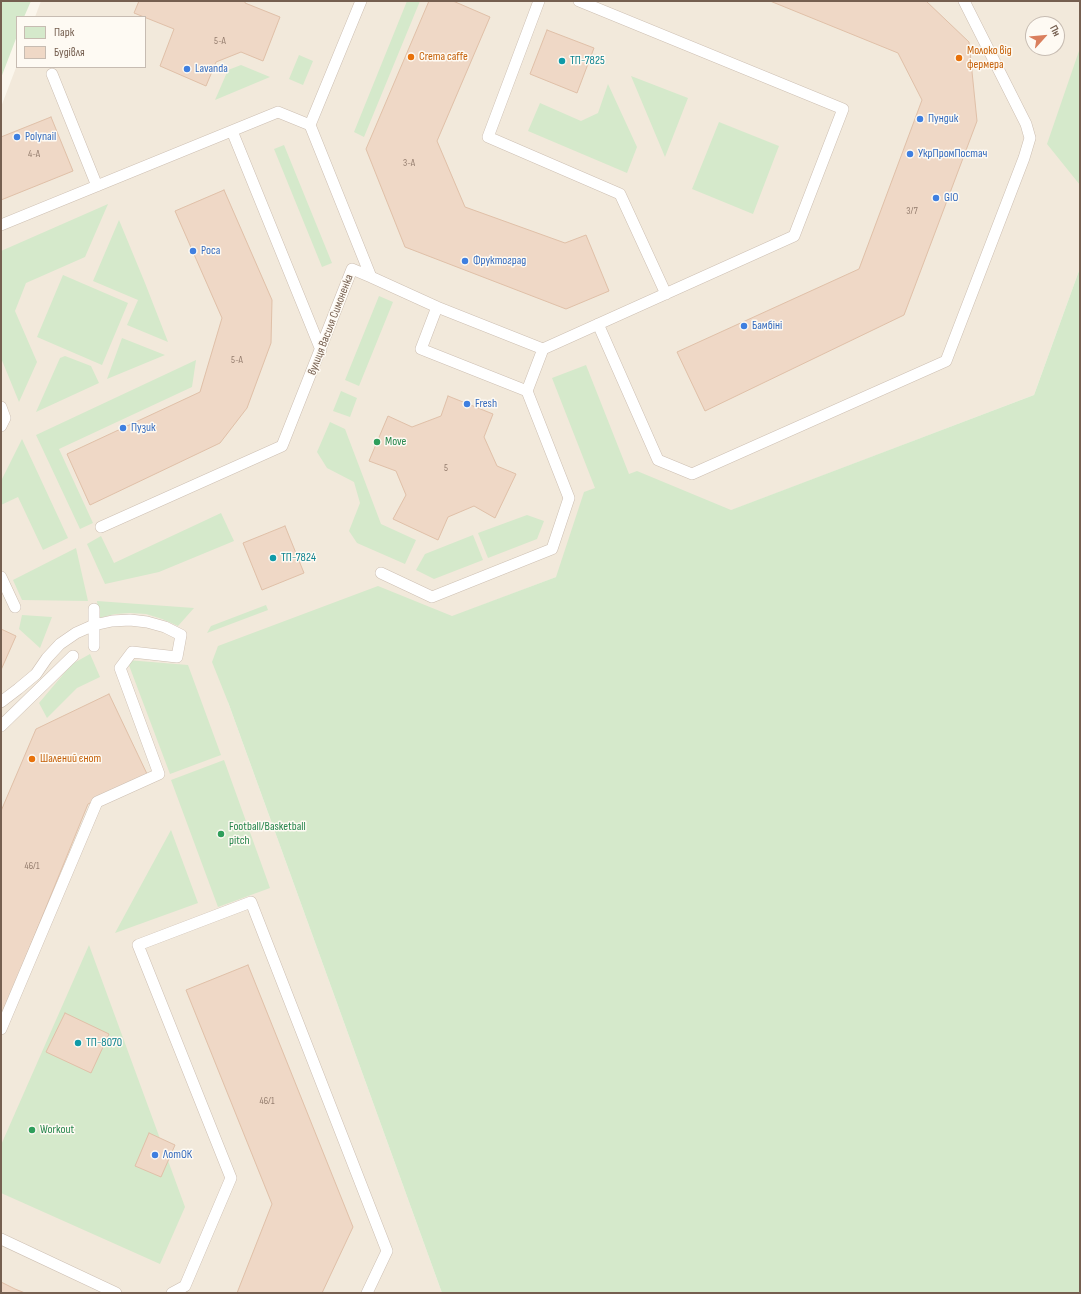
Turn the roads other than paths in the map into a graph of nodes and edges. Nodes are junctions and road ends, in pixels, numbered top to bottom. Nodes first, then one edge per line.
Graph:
1 (360, 1) edge
2 (539, 1) edge
3 (579, 1) edge
4 (964, 1) edge
5 (52, 74) dead end
6 (310, 125) junction
7 (232, 131) junction
8 (97, 186) junction
9 (1, 226) edge
10 (371, 277) junction
11 (666, 294) junction
12 (437, 307) junction
13 (598, 324) junction
14 (321, 350) junction
15 (543, 350) junction
16 (527, 391) junction
17 (1, 407) edge
18 (1, 426) edge
19 (101, 527) dead end
20 (380, 573) dead end
21 (1, 578) edge
22 (15, 607) dead end
23 (94, 609) dead end
24 (94, 626) junction
25 (94, 646) dead end
26 (73, 656) dead end
27 (1, 702) edge
28 (1, 726) edge
29 (1, 1029) edge
30 (1, 1239) edge
31 (116, 1293) edge
32 (172, 1293) edge
33 (367, 1293) edge

1 - 6 lane
2 - 11 lane
3 - 11 lane
4 - 13 lane
5 - 8 lane
6 - 7 lane
6 - 10 lane, вулиця Василя Симоненка
7 - 8 lane
7 - 14 lane
8 - 9 lane
10 - 12 lane
10 - 14 lane, вулиця Василя Симоненка
11 - 13 lane
12 - 15 lane
12 - 16 lane
13 - 15 lane
14 - 19 lane, вулиця Василя Симоненка
15 - 16 lane
16 - 20 lane
17 - 18 lane
21 - 22 lane
23 - 24 lane
24 - 25 lane
24 - 27 lane
24 - 29 lane
26 - 28 lane
30 - 31 lane
32 - 33 lane

